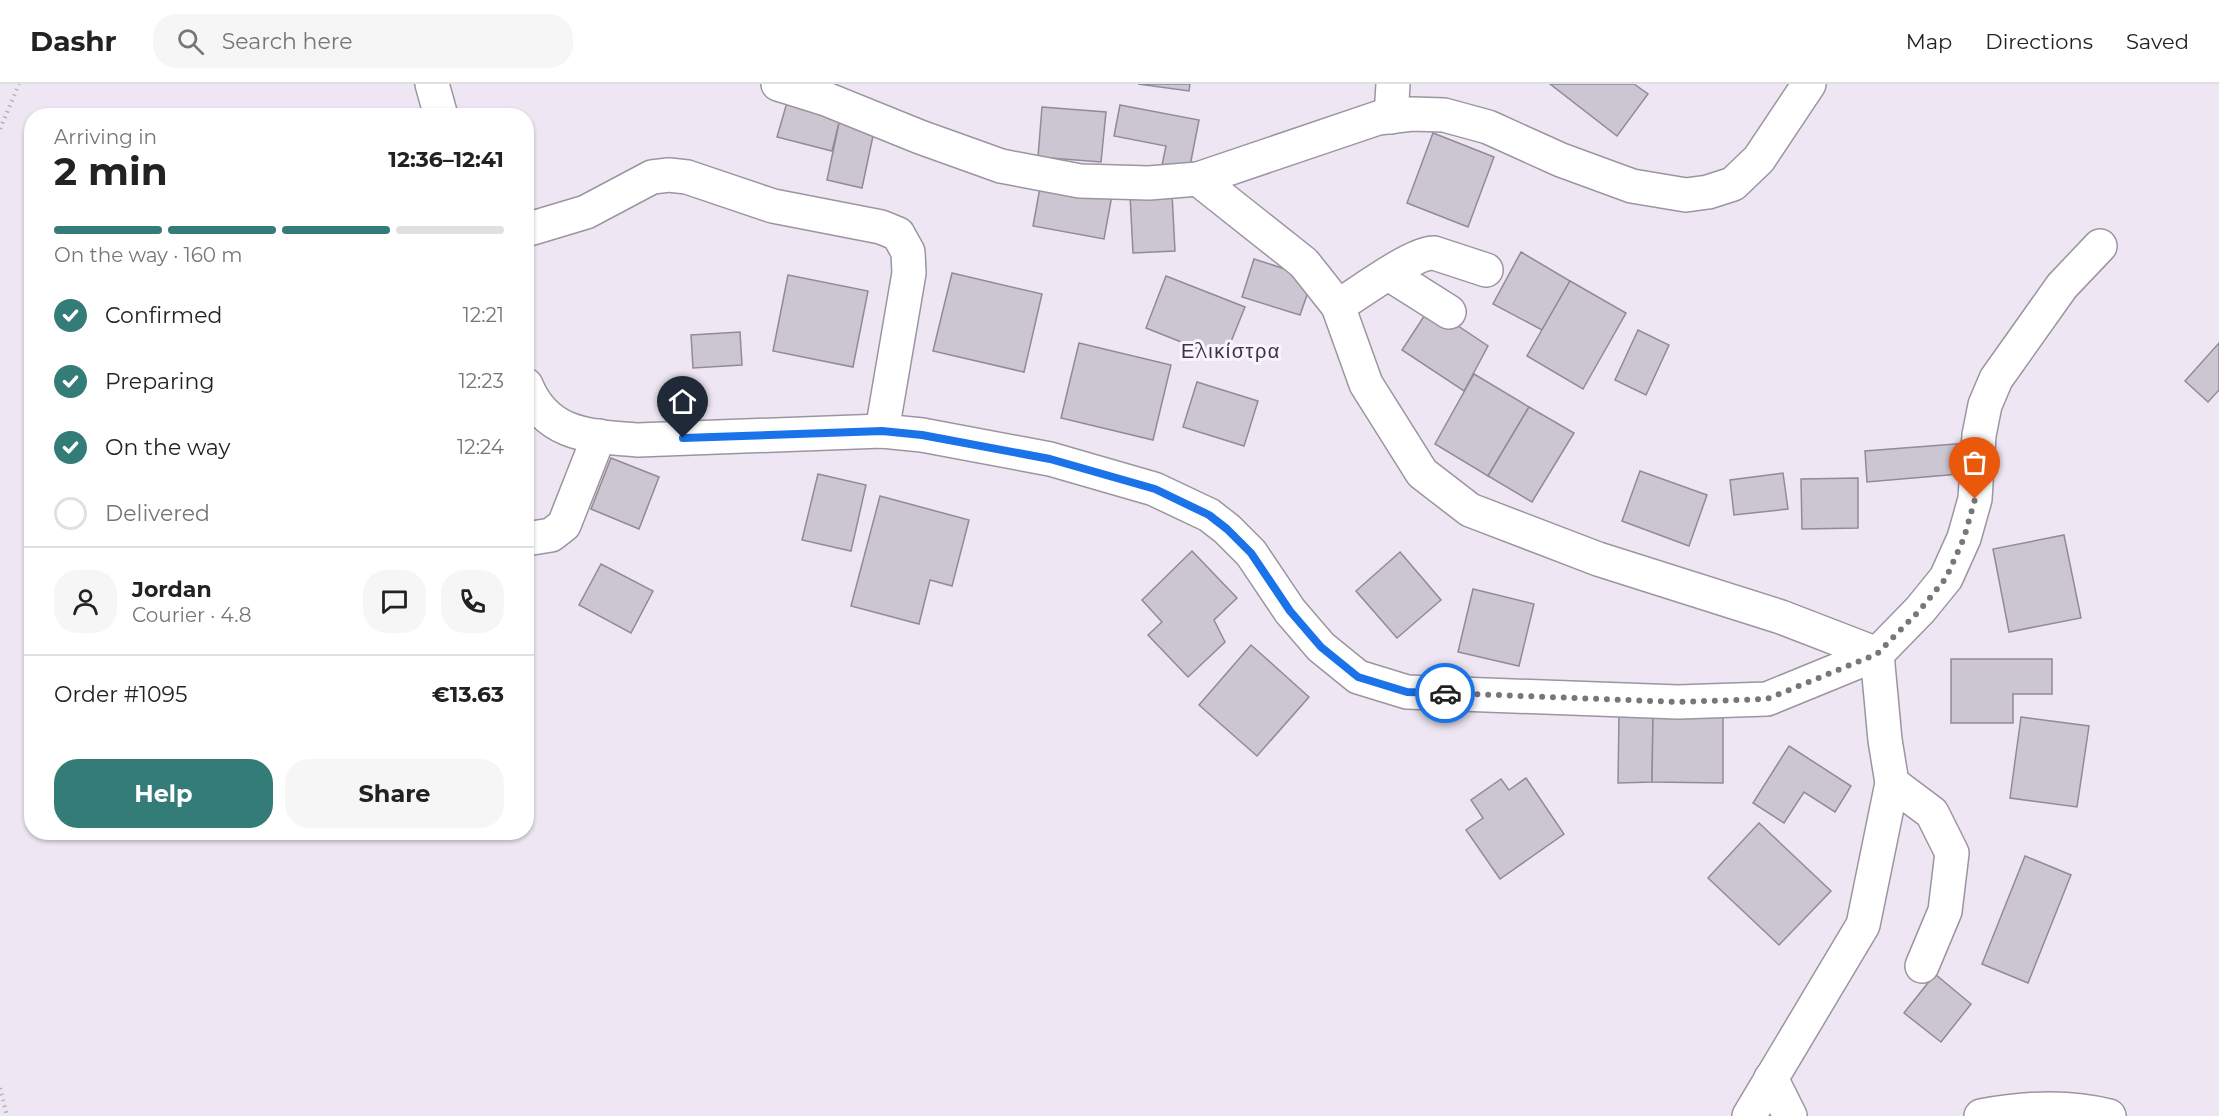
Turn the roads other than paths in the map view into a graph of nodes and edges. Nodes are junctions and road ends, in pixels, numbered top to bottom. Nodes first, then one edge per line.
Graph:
1 (432, 84) edge
2 (778, 84) edge
3 (1393, 84) edge
4 (1809, 84) edge
5 (825, 91) edge
6 (439, 108) edge
7 (1390, 117) junction
8 (1198, 179) junction
9 (534, 228) edge
10 (2100, 246) dead end
11 (1486, 270) dead end
12 (1389, 274) junction
13 (1338, 306) junction
14 (1449, 312) dead end
15 (534, 402) edge
16 (882, 431) junction
17 (599, 436) junction
18 (534, 538) edge
19 (1877, 654) junction
20 (1892, 783) junction
21 (1922, 966) dead end
22 (1771, 1078) junction
23 (1749, 1116) edge
24 (1790, 1116) edge
25 (1980, 1116) edge
26 (2109, 1116) edge

1 - 6 street
2 - 5 street
3 - 7 street
4 - 7 street
5 - 8 street
7 - 8 street
8 - 13 street
9 - 16 street
10 - 19 street
11 - 12 street
12 - 13 street
12 - 14 street
13 - 19 street
15 - 17 street
16 - 17 street
16 - 19 street
17 - 18 street
19 - 20 street
20 - 21 street
20 - 22 street
22 - 23 street
22 - 24 street
25 - 26 street

